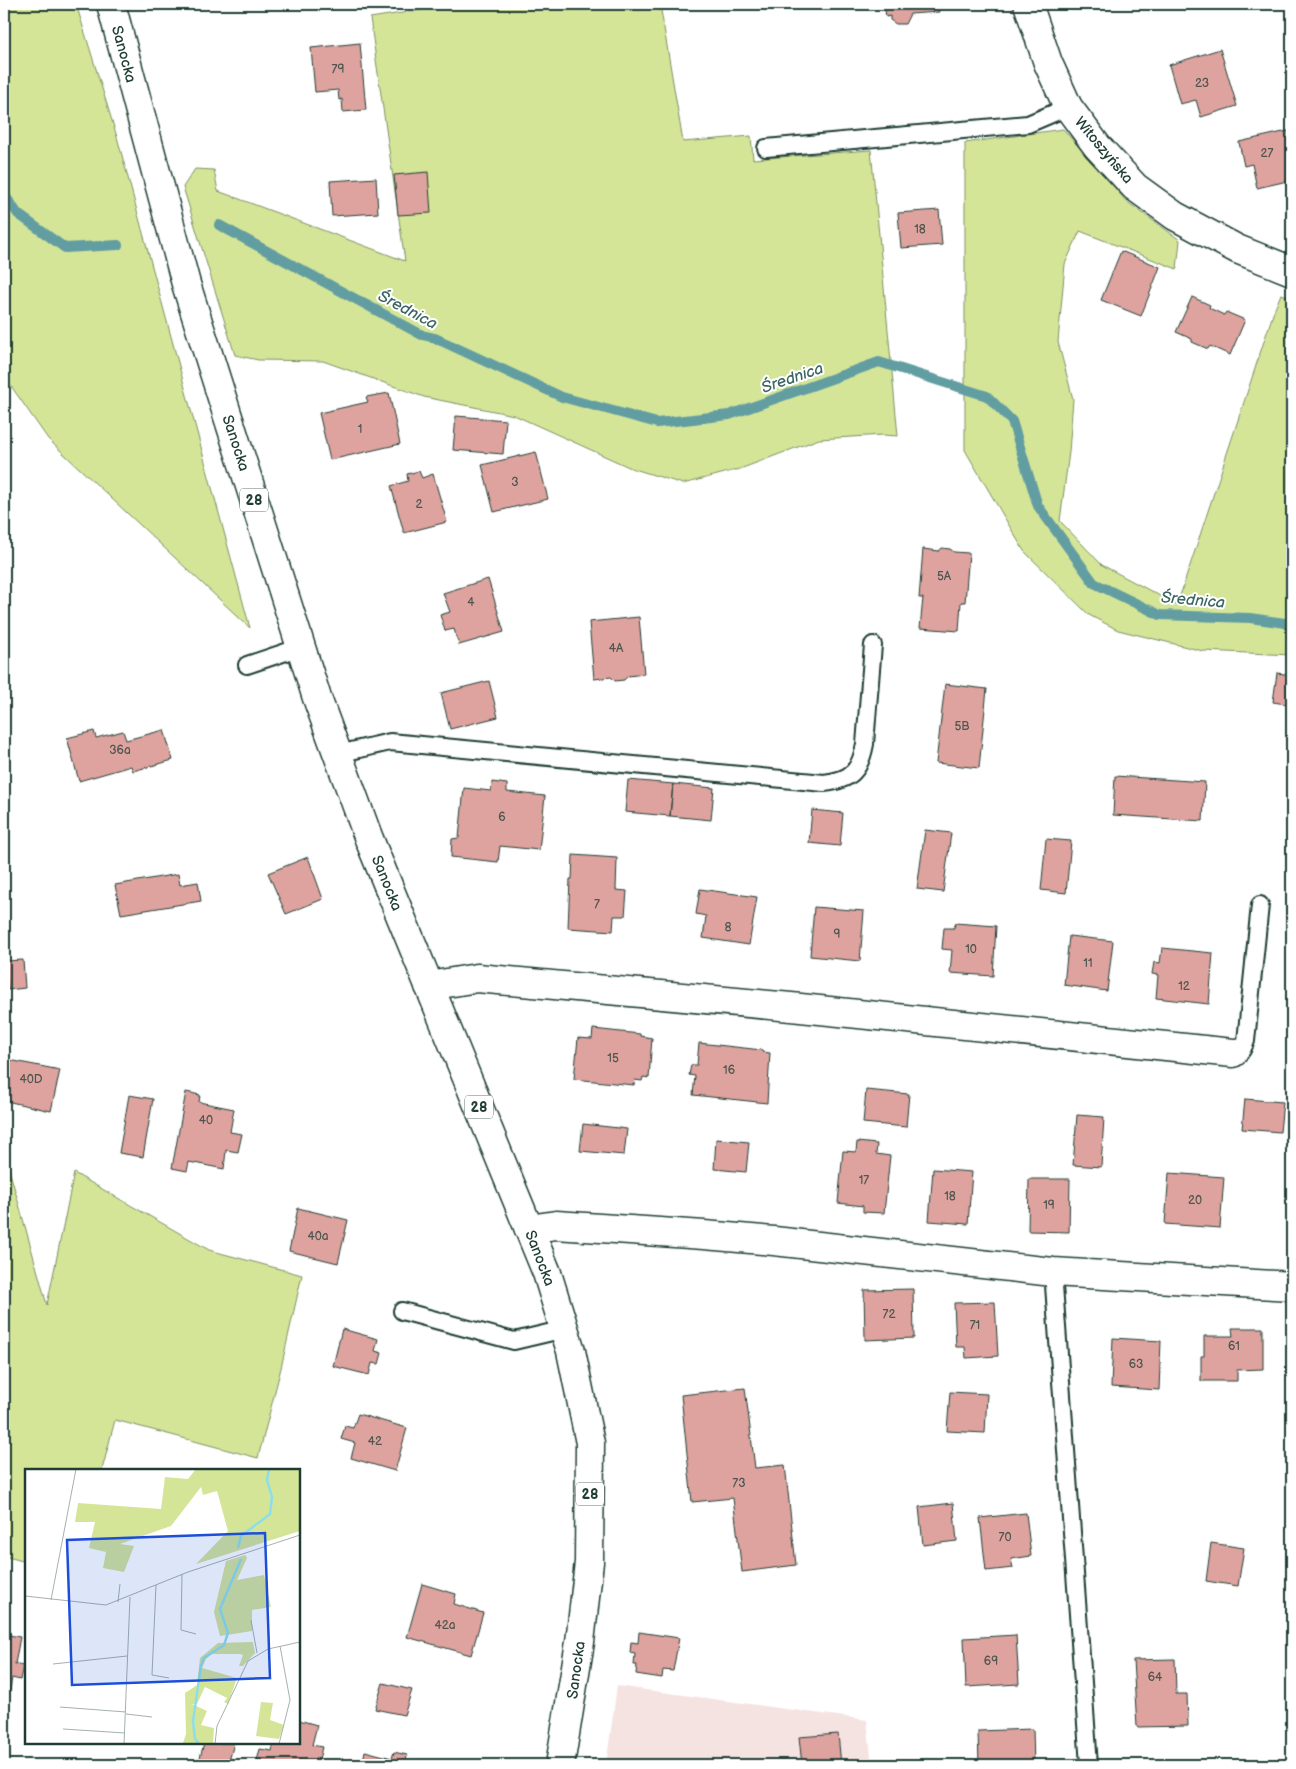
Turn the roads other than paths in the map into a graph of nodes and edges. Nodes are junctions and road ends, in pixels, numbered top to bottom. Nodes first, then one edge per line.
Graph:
1 (111, 4) edge
2 (1028, 4) edge
3 (1068, 107) junction
4 (766, 148) dead end
5 (1292, 271) edge
6 (873, 645) dead end
7 (301, 647) junction
8 (247, 665) dead end
9 (338, 754) junction
10 (1260, 905) dead end
11 (428, 986) junction
12 (1233, 1053) joint
13 (530, 1229) junction
14 (1053, 1272) junction
15 (1292, 1286) edge
16 (402, 1311) dead end
17 (565, 1329) junction
18 (560, 1765) edge
19 (1089, 1765) edge

1 - 7 street, Sanocka / 28
2 - 3 street, Witoszyńska
3 - 4 lane
3 - 5 street, Witoszyńska
6 - 9 lane
7 - 8 lane
7 - 9 street, Sanocka / 28
9 - 11 street, Sanocka / 28
10 - 12 lane
11 - 12 street
11 - 13 street, Sanocka / 28
13 - 14 street
13 - 17 street, Sanocka / 28
14 - 15 street
14 - 19 lane
16 - 17 lane
17 - 18 street, Sanocka / 28

